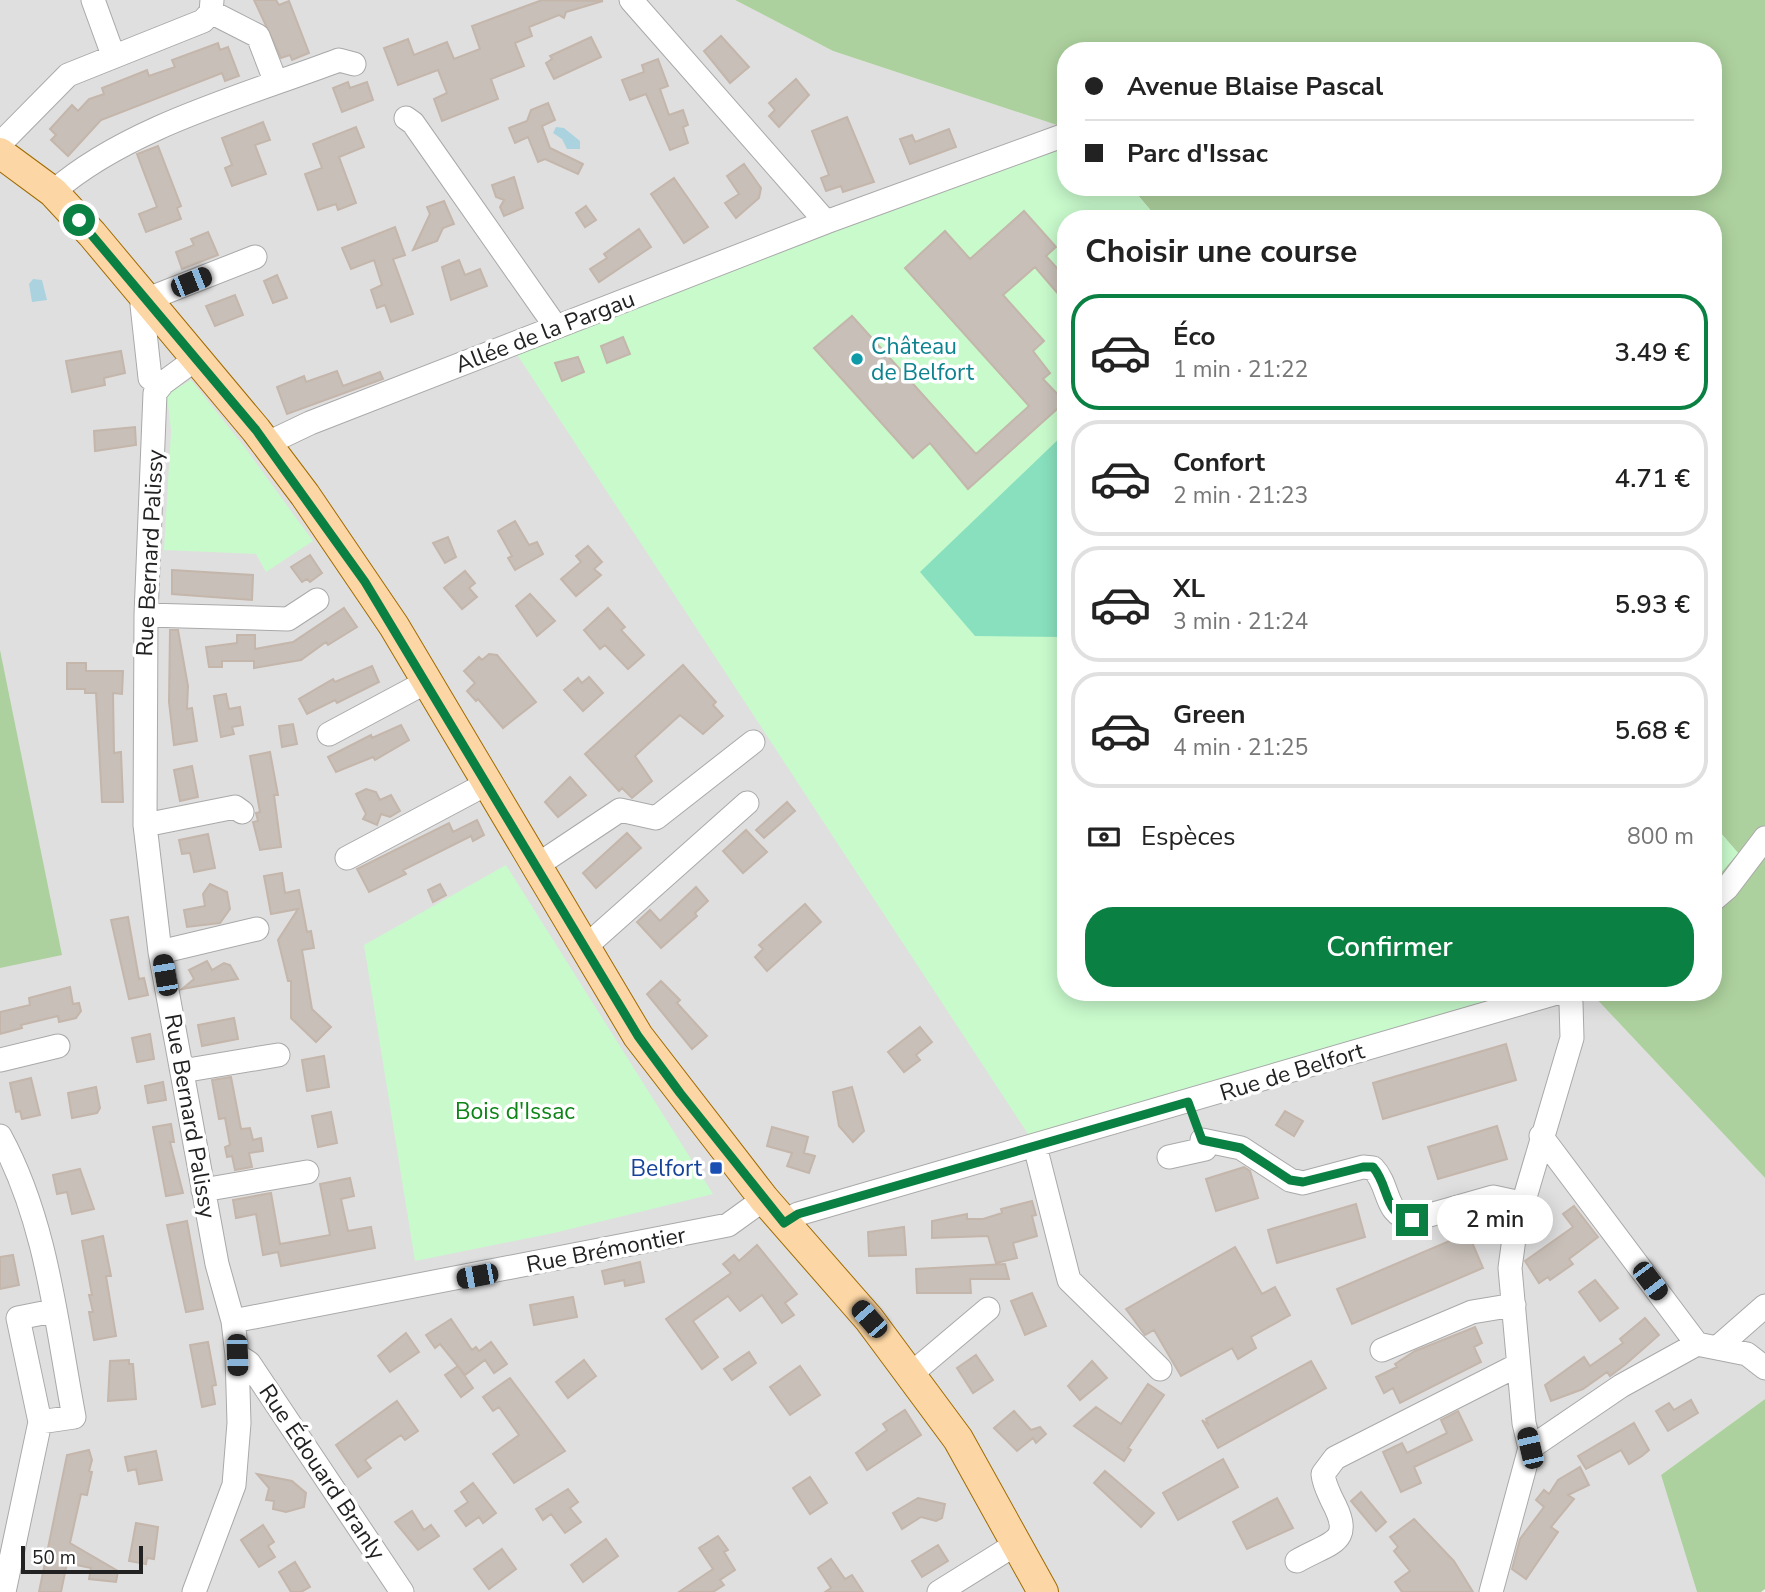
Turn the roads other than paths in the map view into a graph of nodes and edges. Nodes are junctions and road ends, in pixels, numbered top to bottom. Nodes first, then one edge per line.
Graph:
1 (93, 0) edge
2 (631, 0) edge
3 (211, 6) edge
4 (113, 55) junction
5 (354, 64) dead end
6 (273, 75) dead end
7 (406, 118) dead end
8 (1057, 138) edge
9 (1, 143) edge
10 (53, 192) junction
11 (826, 222) junction
12 (255, 257) dead end
13 (148, 299) junction
14 (556, 327) junction
15 (197, 358) junction
16 (150, 379) dead end
17 (266, 444) junction
18 (317, 600) dead end
19 (146, 615) junction
20 (428, 681) junction
21 (329, 734) dead end
22 (753, 742) dead end
23 (488, 783) junction
24 (747, 803) dead end
25 (242, 812) dead end
26 (145, 825) junction
27 (1765, 838) edge
28 (346, 858) dead end
29 (536, 866) junction
30 (1722, 892) edge
31 (257, 929) dead end
32 (584, 948) junction
33 (160, 952) junction
34 (1530, 1001) edge
35 (1570, 1001) edge
36 (58, 1046) dead end
37 (278, 1055) dead end
38 (0, 1060) edge
39 (182, 1071) junction
40 (1188, 1102) junction
41 (0, 1136) edge
42 (1541, 1136) junction
43 (1202, 1140) junction
44 (1035, 1146) junction
45 (1169, 1157) dead end
46 (307, 1172) dead end
47 (203, 1191) junction
48 (764, 1199) junction
49 (1521, 1203) junction
50 (784, 1223) junction
51 (1514, 1305) junction
52 (1765, 1306) edge
53 (988, 1308) dead end
54 (53, 1311) junction
55 (9, 1320) edge
56 (233, 1321) junction
57 (1707, 1346) junction
58 (1382, 1350) dead end
59 (237, 1355) junction
60 (1518, 1365) junction
61 (1765, 1368) edge
62 (1160, 1369) dead end
63 (911, 1374) junction
64 (40, 1422) junction
65 (1530, 1448) junction
66 (1017, 1544) junction
67 (1297, 1561) dead end
68 (4, 1592) edge
69 (194, 1592) edge
70 (402, 1592) edge
71 (939, 1592) edge
72 (1043, 1592) edge
73 (1491, 1592) edge

1 - 4 street
2 - 11 street
3 - 4 street
3 - 6 street
4 - 9 street
5 - 10 street
7 - 14 street
8 - 11 street, Allée de la Pargau
9 - 10 main road
10 - 13 main road
11 - 14 street, Allée de la Pargau
12 - 13 street
13 - 15 main road
13 - 16 street
14 - 17 street, Allée de la Pargau
15 - 17 main road
15 - 19 street, Rue Bernard Palissy
17 - 20 main road
18 - 19 street
19 - 26 street, Rue Bernard Palissy
20 - 21 street
20 - 23 main road
22 - 29 street
23 - 28 street
23 - 29 main road
24 - 32 street
25 - 26 street
26 - 33 street, Rue Bernard Palissy
27 - 30 street
29 - 32 main road
31 - 33 street
32 - 48 main road
33 - 39 street, Rue Bernard Palissy
34 - 40 street, Rue de Belfort
35 - 42 street
36 - 38 street
37 - 39 street
39 - 47 street, Rue Bernard Palissy
40 - 43 street
40 - 44 street, Rue de Belfort
41 - 54 street
42 - 49 street
42 - 57 street
43 - 45 street
43 - 49 street
44 - 50 street, Rue de Belfort
44 - 62 street
46 - 47 street
47 - 56 street, Rue Bernard Palissy
48 - 50 main road
48 - 56 street, Rue Brémontier
49 - 51 street
50 - 63 main road
51 - 58 street
51 - 60 street
52 - 57 street
53 - 63 street
54 - 55 street
54 - 64 street
55 - 64 street
56 - 59 street, Rue Bernard Palissy
57 - 61 street
57 - 65 street
59 - 69 street, Rue Bernard Palissy
59 - 70 street, Rue Édouard Branly
60 - 65 street
60 - 67 street
63 - 66 main road
64 - 68 street
65 - 73 street
66 - 71 street
66 - 72 main road

